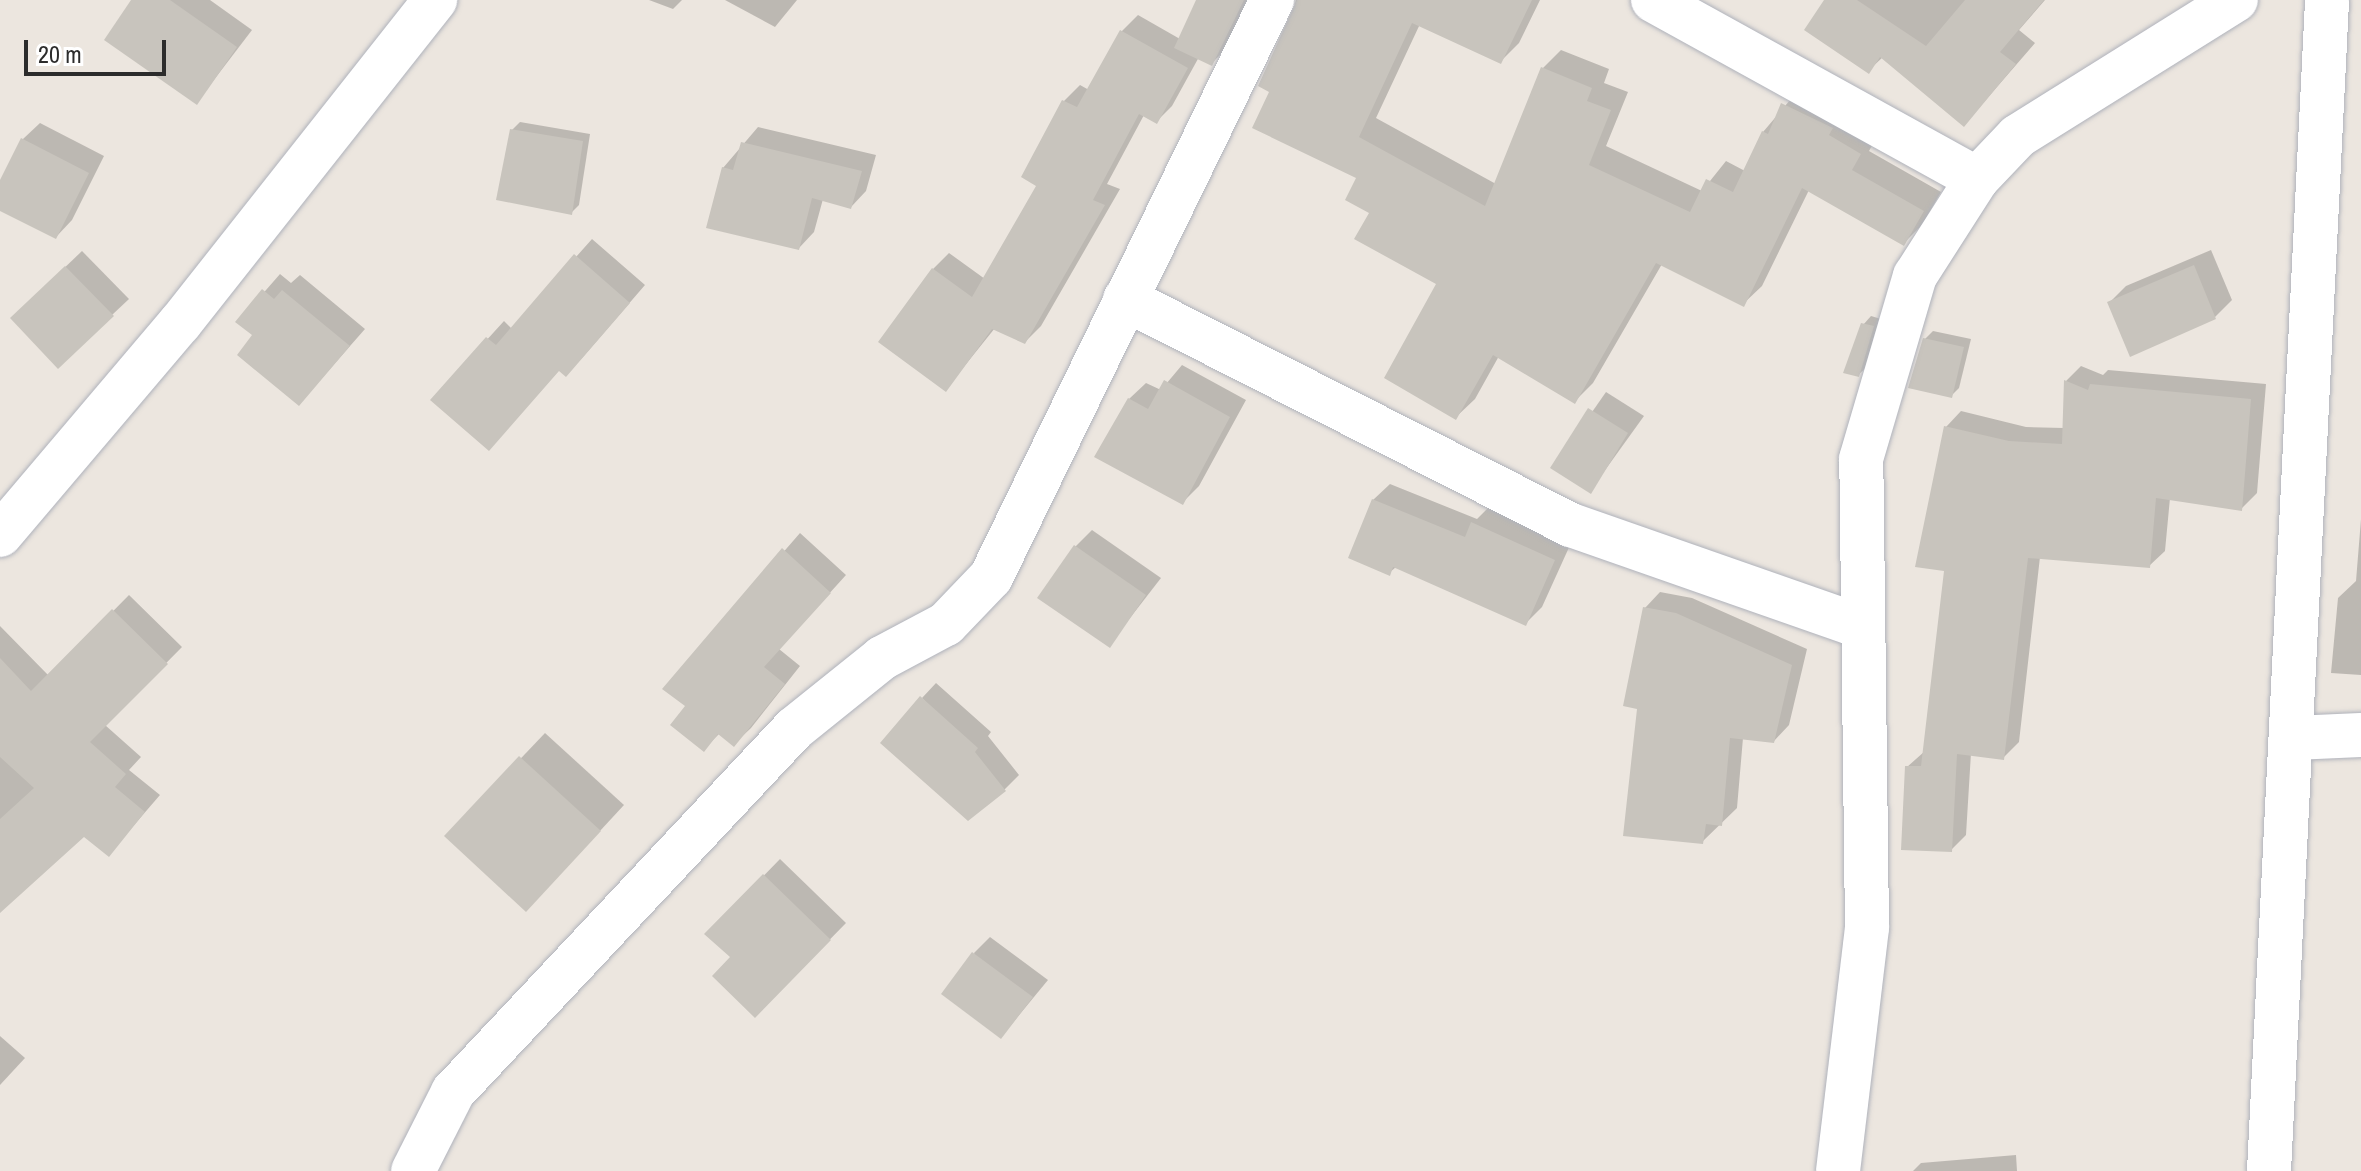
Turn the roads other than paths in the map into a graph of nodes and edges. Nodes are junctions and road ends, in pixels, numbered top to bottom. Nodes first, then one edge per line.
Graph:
1 (435, 0) edge
2 (1272, 0) edge
3 (1653, 0) edge
4 (2236, 0) edge
5 (2327, 0) edge
6 (1977, 179) junction
7 (1125, 299) junction
8 (0, 535) edge
9 (1862, 627) junction
10 (2361, 735) edge
11 (2293, 738) junction
12 (413, 1171) edge
13 (1838, 1171) edge
14 (2269, 1171) edge

1 - 8 street
2 - 7 street
3 - 6 street
4 - 6 street
5 - 11 street
6 - 9 street
7 - 9 street
7 - 12 street
9 - 13 street
10 - 11 street
11 - 14 street

